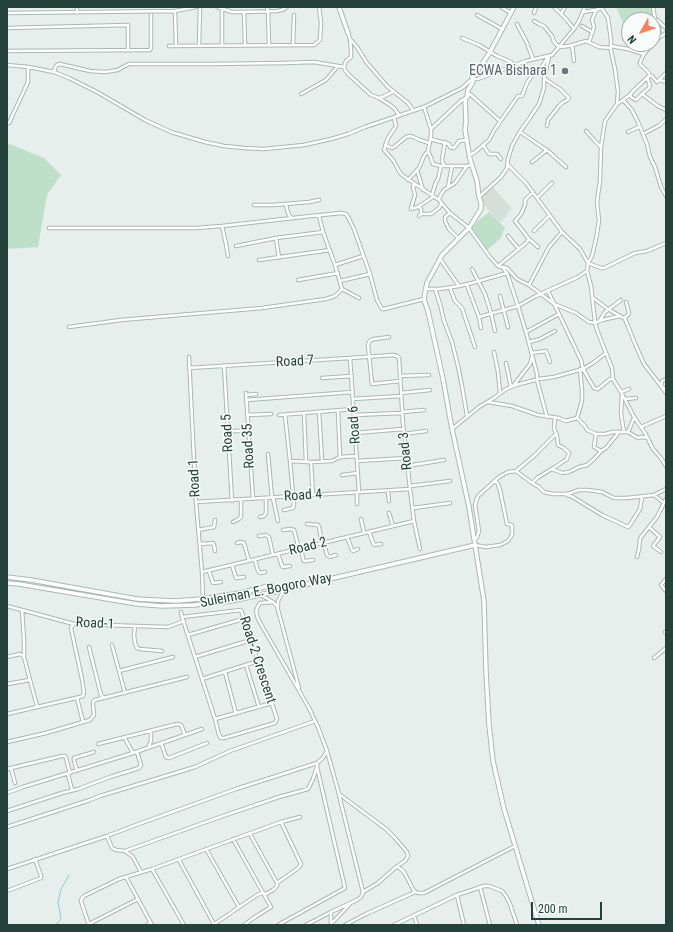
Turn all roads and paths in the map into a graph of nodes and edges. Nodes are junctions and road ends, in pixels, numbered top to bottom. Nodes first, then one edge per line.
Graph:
1 (77, 7) edge
2 (196, 7) edge
3 (200, 7) edge
4 (217, 7) edge
5 (267, 7) edge
6 (287, 7) edge
7 (319, 7) edge
8 (339, 7) edge
9 (501, 7) edge
10 (514, 7) edge
11 (536, 7) edge
12 (554, 7) edge
13 (564, 7) edge
14 (585, 7) edge
15 (602, 7) edge
16 (222, 8) junction
17 (596, 10) junction
18 (175, 11) junction
19 (268, 11) junction
20 (244, 12) junction
21 (583, 12) junction
22 (7, 13) edge
23 (77, 13) junction
24 (511, 13) junction
25 (534, 13) dead end
26 (561, 14) junction
27 (152, 15) dead end
28 (294, 15) dead end
29 (477, 15) dead end
30 (534, 21) dead end
31 (517, 24) dead end
32 (582, 26) dead end
33 (7, 28) edge
34 (502, 29) junction
35 (574, 29) junction
36 (592, 32) junction
37 (348, 33) joint
38 (462, 38) dead end
39 (350, 39) junction
40 (589, 42) junction
41 (245, 45) junction
42 (269, 45) junction
43 (293, 45) junction
44 (572, 45) junction
45 (169, 46) dead end
46 (176, 46) junction
47 (199, 46) junction
48 (222, 46) junction
49 (560, 47) junction
50 (611, 47) junction
51 (128, 50) junction
52 (7, 51) edge
53 (490, 52) junction
54 (644, 54) joint
55 (549, 56) junction
56 (533, 59) junction
57 (574, 61) dead end
58 (7, 65) edge
59 (514, 65) junction
60 (338, 66) junction
61 (28, 67) junction
62 (344, 67) junction
63 (54, 72) junction
64 (666, 73) edge
65 (649, 75) junction
66 (544, 78) junction
67 (647, 78) junction
68 (472, 79) junction
69 (660, 80) junction
70 (666, 82) edge
71 (393, 92) junction
72 (301, 94) dead end
73 (642, 94) junction
74 (630, 95) junction
75 (379, 98) junction
76 (465, 99) junction
77 (623, 100) junction
78 (617, 104) junction
79 (424, 106) junction
80 (413, 110) junction
81 (666, 110) edge
82 (399, 115) junction
83 (394, 117) junction
84 (666, 119) edge
85 (500, 121) junction
86 (9, 123) dead end
87 (547, 126) dead end
88 (639, 126) junction
89 (431, 129) junction
90 (586, 131) dead end
91 (520, 132) junction
92 (628, 132) dead end
93 (643, 134) junction
94 (467, 140) junction
95 (430, 141) junction
96 (445, 142) junction
97 (385, 145) junction
98 (483, 145) junction
99 (601, 147) junction
100 (547, 150) junction
101 (428, 151) junction
102 (469, 155) junction
103 (501, 159) dead end
104 (532, 162) dead end
105 (472, 164) junction
106 (508, 165) junction
107 (442, 166) junction
108 (452, 166) junction
109 (467, 166) junction
110 (566, 168) dead end
111 (417, 170) junction
112 (408, 180) junction
113 (552, 183) dead end
114 (414, 184) junction
115 (448, 187) junction
116 (423, 190) junction
117 (533, 192) junction
118 (440, 196) junction
119 (666, 196) edge
120 (479, 197) junction
121 (434, 198) junction
122 (537, 198) junction
123 (319, 200) dead end
124 (439, 200) junction
125 (286, 204) junction
126 (441, 204) junction
127 (254, 205) dead end
128 (419, 206) junction
129 (450, 213) junction
130 (550, 215) junction
131 (319, 216) junction
132 (291, 218) junction
133 (222, 226) junction
134 (49, 228) dead end
135 (470, 228) junction
136 (534, 231) dead end
137 (323, 232) junction
138 (562, 232) junction
139 (508, 236) dead end
140 (276, 238) junction
141 (458, 239) junction
142 (529, 239) junction
143 (666, 243) edge
144 (236, 246) dead end
145 (538, 247) dead end
146 (519, 249) junction
147 (330, 250) junction
148 (228, 256) dead end
149 (363, 256) junction
150 (279, 258) junction
151 (440, 258) junction
152 (536, 259) dead end
153 (259, 260) dead end
154 (541, 262) junction
155 (588, 263) junction
156 (335, 265) junction
157 (498, 266) junction
158 (502, 267) junction
159 (472, 268) dead end
160 (587, 271) junction
161 (338, 273) junction
162 (507, 273) junction
163 (370, 274) junction
164 (298, 280) dead end
165 (340, 281) junction
166 (479, 281) junction
167 (466, 285) junction
168 (529, 285) junction
169 (459, 286) junction
170 (450, 288) junction
171 (342, 289) junction
172 (426, 289) junction
173 (435, 289) junction
174 (548, 291) junction
175 (541, 294) junction
176 (500, 296) dead end
177 (359, 298) dead end
178 (592, 298) junction
179 (424, 299) junction
180 (621, 300) dead end
181 (626, 302) dead end
182 (554, 304) junction
183 (518, 306) junction
184 (608, 309) junction
185 (504, 310) junction
186 (491, 313) junction
187 (559, 314) junction
188 (620, 316) junction
189 (479, 317) junction
190 (624, 318) junction
191 (599, 322) junction
192 (595, 324) junction
193 (69, 327) dead end
194 (508, 327) dead end
195 (481, 328) dead end
196 (495, 331) dead end
197 (556, 331) dead end
198 (526, 332) junction
199 (389, 338) dead end
200 (529, 342) junction
201 (475, 347) dead end
202 (494, 352) dead end
203 (606, 353) junction
204 (532, 355) junction
205 (189, 357) dead end
206 (370, 357) junction
207 (350, 358) junction
208 (399, 358) joint
209 (550, 362) dead end
210 (506, 364) dead end
211 (224, 365) junction
212 (189, 368) junction
213 (581, 369) junction
214 (429, 375) dead end
215 (352, 376) junction
216 (400, 376) junction
217 (322, 378) dead end
218 (613, 379) junction
219 (666, 379) edge
220 (537, 380) junction
221 (400, 381) junction
222 (512, 386) junction
223 (661, 386) junction
224 (629, 389) dead end
225 (666, 389) edge
226 (430, 390) dead end
227 (353, 392) junction
228 (500, 393) junction
229 (622, 393) junction
230 (666, 393) edge
231 (256, 394) dead end
232 (401, 394) junction
233 (625, 398) junction
234 (636, 398) dead end
235 (353, 399) junction
236 (246, 400) junction
237 (488, 402) junction
238 (354, 409) junction
239 (424, 410) dead end
240 (338, 411) junction
241 (319, 412) junction
242 (402, 412) junction
243 (271, 414) dead end
244 (304, 414) junction
245 (279, 415) dead end
246 (285, 415) junction
247 (354, 415) junction
248 (247, 416) junction
249 (666, 416) edge
250 (467, 417) junction
251 (547, 417) junction
252 (634, 417) junction
253 (555, 418) junction
254 (577, 418) junction
255 (641, 427) junction
256 (403, 429) junction
257 (452, 429) junction
258 (228, 431) junction
259 (248, 431) junction
260 (426, 431) dead end
261 (619, 432) junction
262 (624, 432) junction
263 (628, 432) junction
264 (355, 433) junction
265 (404, 434) junction
266 (556, 434) junction
267 (596, 434) junction
268 (648, 438) junction
269 (601, 451) junction
270 (268, 454) dead end
271 (357, 456) junction
272 (340, 457) junction
273 (406, 458) junction
274 (444, 460) dead end
275 (290, 461) junction
276 (322, 461) junction
277 (357, 461) junction
278 (306, 462) junction
279 (311, 462) junction
280 (407, 466) junction
281 (666, 466) edge
282 (552, 469) junction
283 (516, 472) junction
284 (358, 473) junction
285 (342, 475) dead end
286 (450, 481) dead end
287 (495, 481) junction
288 (532, 483) junction
289 (410, 488) junction
290 (666, 489) edge
291 (388, 491) junction
292 (358, 492) junction
293 (567, 494) junction
294 (313, 495) junction
295 (654, 495) junction
296 (293, 497) junction
297 (642, 497) junction
298 (266, 498) junction
299 (272, 498) junction
300 (253, 499) junction
301 (666, 499) edge
302 (241, 500) junction
303 (232, 501) junction
304 (389, 501) dead end
305 (196, 502) junction
306 (450, 503) dead end
307 (664, 503) junction
308 (357, 504) dead end
309 (413, 508) junction
310 (284, 510) dead end
311 (389, 514) dead end
312 (260, 517) dead end
313 (360, 519) dead end
314 (215, 520) dead end
315 (278, 521) dead end
316 (414, 521) junction
317 (233, 522) dead end
318 (307, 524) dead end
319 (393, 526) junction
320 (649, 527) junction
321 (198, 530) junction
322 (283, 530) dead end
323 (369, 532) junction
324 (364, 533) junction
325 (259, 536) dead end
326 (347, 537) junction
327 (474, 540) junction
328 (237, 543) dead end
329 (323, 543) junction
330 (200, 544) junction
331 (381, 544) dead end
332 (475, 545) junction
333 (300, 549) junction
334 (420, 549) dead end
335 (358, 550) dead end
336 (215, 551) dead end
337 (661, 552) dead end
338 (278, 554) junction
339 (273, 555) junction
340 (336, 555) dead end
341 (637, 557) dead end
342 (255, 560) junction
343 (313, 560) dead end
344 (249, 561) junction
345 (232, 565) junction
346 (290, 566) dead end
347 (209, 571) junction
348 (202, 572) junction
349 (265, 572) dead end
350 (7, 577) edge
351 (244, 577) dead end
352 (666, 580) edge
353 (221, 582) dead end
354 (7, 583) edge
355 (284, 590) junction
356 (666, 591) edge
357 (274, 592) junction
358 (261, 595) junction
359 (203, 599) junction
360 (273, 602) junction
361 (7, 606) edge
362 (278, 606) junction
363 (22, 610) junction
364 (181, 612) dead end
365 (182, 617) junction
366 (243, 619) junction
367 (184, 621) junction
368 (74, 624) junction
369 (135, 626) junction
370 (188, 634) junction
371 (251, 640) junction
372 (112, 645) dead end
373 (89, 647) dead end
374 (666, 648) edge
375 (162, 651) dead end
376 (24, 656) junction
377 (7, 657) edge
378 (172, 657) dead end
379 (195, 657) junction
380 (654, 658) dead end
381 (258, 661) junction
382 (246, 665) junction
383 (119, 671) junction
384 (225, 672) junction
385 (187, 677) dead end
386 (202, 679) junction
387 (30, 680) junction
388 (7, 684) edge
389 (125, 693) junction
390 (300, 693) junction
391 (77, 698) junction
392 (104, 698) junction
393 (272, 703) junction
394 (37, 706) junction
395 (260, 707) junction
396 (7, 714) edge
397 (236, 714) junction
398 (215, 719) junction
399 (315, 721) junction
400 (83, 722) junction
401 (202, 729) dead end
402 (151, 731) junction
403 (185, 735) junction
404 (124, 737) junction
405 (7, 742) edge
406 (161, 743) junction
407 (207, 743) dead end
408 (98, 744) dead end
409 (148, 748) junction
410 (327, 751) junction
411 (94, 752) dead end
412 (137, 752) junction
413 (133, 753) junction
414 (317, 765) junction
415 (11, 768) junction
416 (7, 769) edge
417 (77, 771) junction
418 (69, 773) junction
419 (15, 782) dead end
420 (72, 790) junction
421 (7, 793) edge
422 (339, 794) junction
423 (7, 810) edge
424 (300, 817) dead end
425 (281, 822) junction
426 (7, 827) edge
427 (250, 834) junction
428 (107, 836) junction
429 (233, 839) junction
430 (515, 846) junction
431 (206, 849) junction
432 (125, 851) junction
433 (35, 859) junction
434 (178, 859) junction
435 (396, 867) junction
436 (7, 869) edge
437 (152, 869) junction
438 (142, 872) junction
439 (126, 877) junction
440 (277, 883) junction
441 (480, 887) junction
442 (7, 892) edge
443 (363, 892) junction
444 (416, 892) junction
445 (262, 893) junction
446 (457, 895) junction
447 (138, 898) junction
448 (352, 903) junction
449 (239, 907) junction
450 (331, 912) junction
451 (414, 916) junction
452 (89, 924) edge
453 (151, 924) edge
454 (214, 924) edge
455 (331, 924) edge
456 (146, 925) edge
457 (184, 925) edge
458 (244, 925) edge
459 (278, 925) edge
460 (306, 925) edge
461 (345, 925) edge
462 (394, 925) edge
463 (417, 925) edge
464 (464, 925) edge
465 (490, 925) edge
466 (516, 925) edge
467 (539, 925) edge

1 - 23 street
2 - 18 street
3 - 47 street
4 - 16 street
5 - 19 street
6 - 19 street
7 - 43 street
8 - 37 main road
9 - 24 street
10 - 24 main road
11 - 25 street
12 - 26 street
13 - 26 street
14 - 21 street
15 - 17 street
15 - 50 street
16 - 20 street
16 - 48 street
17 - 21 street
17 - 36 street
18 - 23 street
18 - 46 street
19 - 20 street
19 - 42 street
20 - 41 street
21 - 35 street
22 - 23 street
24 - 34 main road
26 - 35 street
27 - 51 street
28 - 43 street
29 - 34 street
30 - 49 street
31 - 56 street
32 - 36 street
33 - 51 street
34 - 53 main road
35 - 49 street
36 - 40 street
37 - 39 street
38 - 53 street
39 - 62 street
39 - 71 street
40 - 44 street
40 - 50 street
41 - 42 street
41 - 48 street
42 - 43 street
44 - 49 street
44 - 57 street
45 - 46 street
46 - 47 street
47 - 48 street
49 - 55 street
50 - 54 street
50 - 78 street
51 - 52 street
53 - 59 street
53 - 68 main road
54 - 65 street
55 - 56 street
55 - 66 street
55 - 85 street
56 - 59 street
58 - 61 street
59 - 68 street
60 - 62 street
60 - 63 street
60 - 72 street
61 - 63 street
61 - 86 street
62 - 75 street
63 - 83 street
64 - 69 street
65 - 67 street
65 - 69 street
66 - 87 street
66 - 91 street
67 - 73 street
67 - 74 street
68 - 76 main road
68 - 79 street
69 - 70 street
71 - 75 street
71 - 80 street
73 - 74 street
73 - 81 street
74 - 77 street
75 - 82 street
76 - 85 street
76 - 89 street
76 - 94 main road
77 - 78 street
77 - 88 street
78 - 99 street
79 - 80 street
79 - 89 street
80 - 82 street
82 - 83 street
83 - 97 street
84 - 93 street
85 - 98 street
88 - 92 street
88 - 93 street
89 - 95 street
90 - 99 street
91 - 100 street
91 - 106 street
93 - 119 street
94 - 96 street
94 - 102 main road
95 - 96 street
95 - 97 street
95 - 101 street
96 - 107 street
97 - 112 street
98 - 102 street
98 - 103 street
99 - 155 street
100 - 104 street
100 - 110 street
101 - 107 street
101 - 111 street
102 - 105 main road
105 - 109 street
105 - 120 main road
106 - 117 street
106 - 120 street
107 - 108 street
107 - 121 street
108 - 109 street
108 - 115 street
109 - 115 street
111 - 112 street
111 - 116 street
112 - 114 street
113 - 122 street
114 - 116 street
114 - 128 street
115 - 118 street
116 - 121 street
117 - 122 street
117 - 142 street
118 - 121 street
118 - 124 street
120 - 135 main road
121 - 124 street
121 - 128 street
122 - 130 street
123 - 125 street
124 - 126 street
125 - 127 street
125 - 132 street
126 - 128 street
126 - 129 street
129 - 135 street
129 - 141 street
130 - 136 street
130 - 138 street
131 - 132 street
131 - 137 street
131 - 149 street
132 - 133 street
133 - 134 street
133 - 148 street
135 - 141 main road
135 - 157 street
137 - 140 street
137 - 147 street
138 - 154 street
138 - 155 street
139 - 146 street
140 - 144 street
140 - 150 street
141 - 151 main road
142 - 145 street
142 - 146 street
143 - 155 street
146 - 157 street
147 - 150 street
147 - 156 street
149 - 156 street
149 - 163 street
150 - 153 street
151 - 169 street
151 - 172 main road
152 - 154 street
154 - 168 street
155 - 160 street
156 - 161 street
157 - 158 street
158 - 162 street
158 - 168 street
159 - 166 street
160 - 174 street
160 - 178 street
161 - 164 street
161 - 165 street
162 - 166 street
162 - 183 street
163 - 165 street
163 - 179 street
165 - 171 street
166 - 167 street
166 - 186 street
167 - 169 street
167 - 189 street
168 - 175 street
169 - 170 street
170 - 173 street
170 - 201 street
171 - 177 street
171 - 193 street
172 - 173 street
172 - 179 main road
173 - 250 street
174 - 175 street
174 - 182 street
175 - 182 street
175 - 183 street
176 - 185 street
178 - 184 street
178 - 192 street
179 - 257 main road
180 - 184 street
181 - 190 street
182 - 187 street
182 - 192 street
183 - 185 street
183 - 198 street
184 - 188 street
184 - 191 street
185 - 186 street
185 - 194 street
186 - 189 street
186 - 196 street
187 - 198 street
187 - 213 street
188 - 190 street
188 - 191 street
189 - 195 street
190 - 223 street
191 - 192 street
192 - 203 street
197 - 200 street
198 - 200 street
199 - 206 street
200 - 204 street
202 - 228 street
203 - 213 street
203 - 218 street
204 - 209 street
204 - 220 street
204 - 222 street
205 - 212 street, Road 1
206 - 207 street, Road 7
206 - 208 street, Road 7
206 - 221 street
207 - 211 street, Road 7
207 - 215 street, Road 6
208 - 216 street, Road 3
210 - 222 street
211 - 212 street, Road 7
211 - 258 street, Road 5
212 - 305 street, Road 1
213 - 218 street
213 - 220 street
213 - 254 street
214 - 216 street
215 - 217 street
215 - 227 street, Road 6
216 - 221 street, Road 3
218 - 229 street
219 - 223 street
220 - 222 street
220 - 251 street
221 - 232 street, Road 3
222 - 228 street
223 - 225 street
223 - 230 street
224 - 229 street
226 - 232 street
227 - 235 street, Road 6
227 - 236 street
228 - 237 street
229 - 233 street
229 - 262 street
231 - 236 street, Road 35
232 - 235 street
232 - 242 street, Road 3
233 - 234 street
233 - 252 street
235 - 238 street, Road 6
236 - 248 street, Road 35
237 - 250 street
237 - 251 street
238 - 240 street
238 - 247 street, Road 6
239 - 242 street
240 - 241 street
240 - 272 street
241 - 244 street
241 - 276 street
242 - 247 street
242 - 256 street, Road 3
243 - 248 street
244 - 246 street
244 - 278 street
245 - 246 street
246 - 275 street
247 - 264 street, Road 6
248 - 259 street, Road 35
249 - 255 street
250 - 257 street
251 - 253 street
252 - 255 street
252 - 263 street
253 - 254 street
253 - 266 street
254 - 267 street
255 - 268 street
256 - 264 street
256 - 265 street, Road 3
257 - 327 main road
258 - 259 street
258 - 303 street, Road 5
259 - 300 street, Road 35
260 - 265 street
261 - 262 street
261 - 267 street
261 - 269 street
262 - 263 street
263 - 268 street
264 - 271 street, Road 6
265 - 273 street, Road 3
266 - 282 street
266 - 283 street
267 - 269 street
268 - 281 street
269 - 282 street
270 - 299 street
271 - 272 street
271 - 277 street, Road 6
272 - 276 street
273 - 277 street
273 - 280 street, Road 3
274 - 280 street
275 - 278 street
275 - 296 street
276 - 279 street
277 - 284 street, Road 6
278 - 279 street
279 - 294 street
280 - 289 street, Road 3
282 - 288 street
283 - 287 street
283 - 288 street
284 - 285 street
284 - 292 street, Road 6
286 - 289 street, Road 4
287 - 327 street
287 - 332 street
288 - 293 street
289 - 291 street, Road 4
289 - 309 street, Road 3
290 - 295 street
291 - 292 street, Road 4
291 - 304 street
292 - 294 street, Road 4
292 - 308 street, Road 6
293 - 297 street
293 - 297 street
294 - 296 street, Road 4
295 - 297 street
295 - 307 street
296 - 299 street, Road 4
296 - 310 street
298 - 299 street, Road 4
298 - 300 street, Road 4
298 - 312 street
299 - 315 street
300 - 302 street, Road 4
301 - 307 street
302 - 303 street, Road 4
302 - 317 street
303 - 305 street, Road 4
305 - 321 street, Road 1
306 - 309 street
307 - 320 street
309 - 316 street, Road 3
311 - 319 street
313 - 324 street
314 - 321 street
316 - 319 street, Road 2
316 - 334 street, Road 3
318 - 329 street
319 - 323 street, Road 2
320 - 337 street
320 - 341 street
321 - 330 street, Road 1
322 - 333 street
323 - 324 street, Road 2
323 - 331 street
324 - 326 street, Road 2
325 - 339 street
326 - 329 street, Road 2
326 - 335 street
327 - 332 main road
328 - 344 street
329 - 333 street, Road 2
329 - 340 street
330 - 336 street
330 - 348 street, Road 1
332 - 355 main road, Suleiman E. Bogoro Way
332 - 430 main road
333 - 338 street, Road 2
333 - 343 street
338 - 339 street, Road 2
338 - 346 street
339 - 342 street, Road 2
342 - 344 street, Road 2
342 - 349 street
344 - 345 street, Road 2
345 - 347 street, Road 2
345 - 351 street
347 - 348 street, Road 2
347 - 353 street
348 - 359 street, Road 1
350 - 359 main road, Suleiman E. Bogoro Way
352 - 356 street
354 - 358 main road, Suleiman E. Bogoro Way
355 - 357 main road, Suleiman E. Bogoro Way
355 - 362 street
357 - 358 main road, Suleiman E. Bogoro Way
357 - 359 main road, Suleiman E. Bogoro Way
358 - 360 street
360 - 362 street
360 - 390 street
361 - 363 street, Road-1
362 - 390 street
363 - 368 street, Road-1
363 - 376 street
364 - 365 street
365 - 366 street, Road-2 Crescent
365 - 367 street
366 - 370 street
366 - 371 street, Road-2 Crescent
367 - 369 street, Road-1
367 - 370 street
368 - 369 street, Road-1
368 - 391 street
369 - 375 street
370 - 379 street
371 - 379 street
371 - 381 street, Road-2 Crescent
372 - 383 street
373 - 392 street
374 - 380 street
376 - 377 street
376 - 387 street
378 - 383 street
379 - 386 street
381 - 382 street
381 - 393 street, Road-2 Crescent
382 - 384 street
382 - 395 street
383 - 389 street
384 - 386 street
384 - 397 street
385 - 389 street
386 - 398 street
387 - 388 street
387 - 394 street
389 - 392 street
390 - 399 street
391 - 394 street
391 - 400 street
392 - 400 street
393 - 395 street
393 - 398 street, Road-2 Crescent
394 - 396 street
395 - 397 street
397 - 398 street
399 - 410 street
399 - 426 street
400 - 405 street
401 - 403 street
402 - 403 street
402 - 404 street
402 - 409 street
403 - 406 street
404 - 408 street
404 - 413 street
406 - 407 street
406 - 409 street
409 - 412 street
410 - 414 street
410 - 422 street
411 - 417 street
412 - 413 street
412 - 420 street
413 - 417 street
414 - 428 street
414 - 432 street
414 - 459 street
415 - 416 street
415 - 418 street
415 - 419 street
417 - 418 street
418 - 420 street
418 - 421 street
420 - 423 street
422 - 435 street
422 - 443 street
424 - 425 street
425 - 427 street
425 - 440 street
427 - 429 street
427 - 440 street
428 - 432 street
428 - 433 street
429 - 431 street
429 - 445 street
430 - 444 street
430 - 467 main road
431 - 434 street
431 - 449 street
432 - 438 street
433 - 436 street
433 - 442 street
434 - 437 street
434 - 454 street
435 - 443 street
435 - 444 street
437 - 438 street
437 - 457 street
438 - 439 street
439 - 447 street
439 - 452 street
440 - 445 street
441 - 446 street
441 - 465 street
441 - 466 street
443 - 448 street
444 - 461 street
445 - 449 street
445 - 458 street
446 - 451 street
446 - 464 street
447 - 452 street
447 - 453 street
448 - 450 street
448 - 455 street
449 - 454 street
450 - 455 street
450 - 460 street
451 - 462 street
451 - 463 street
453 - 456 street

